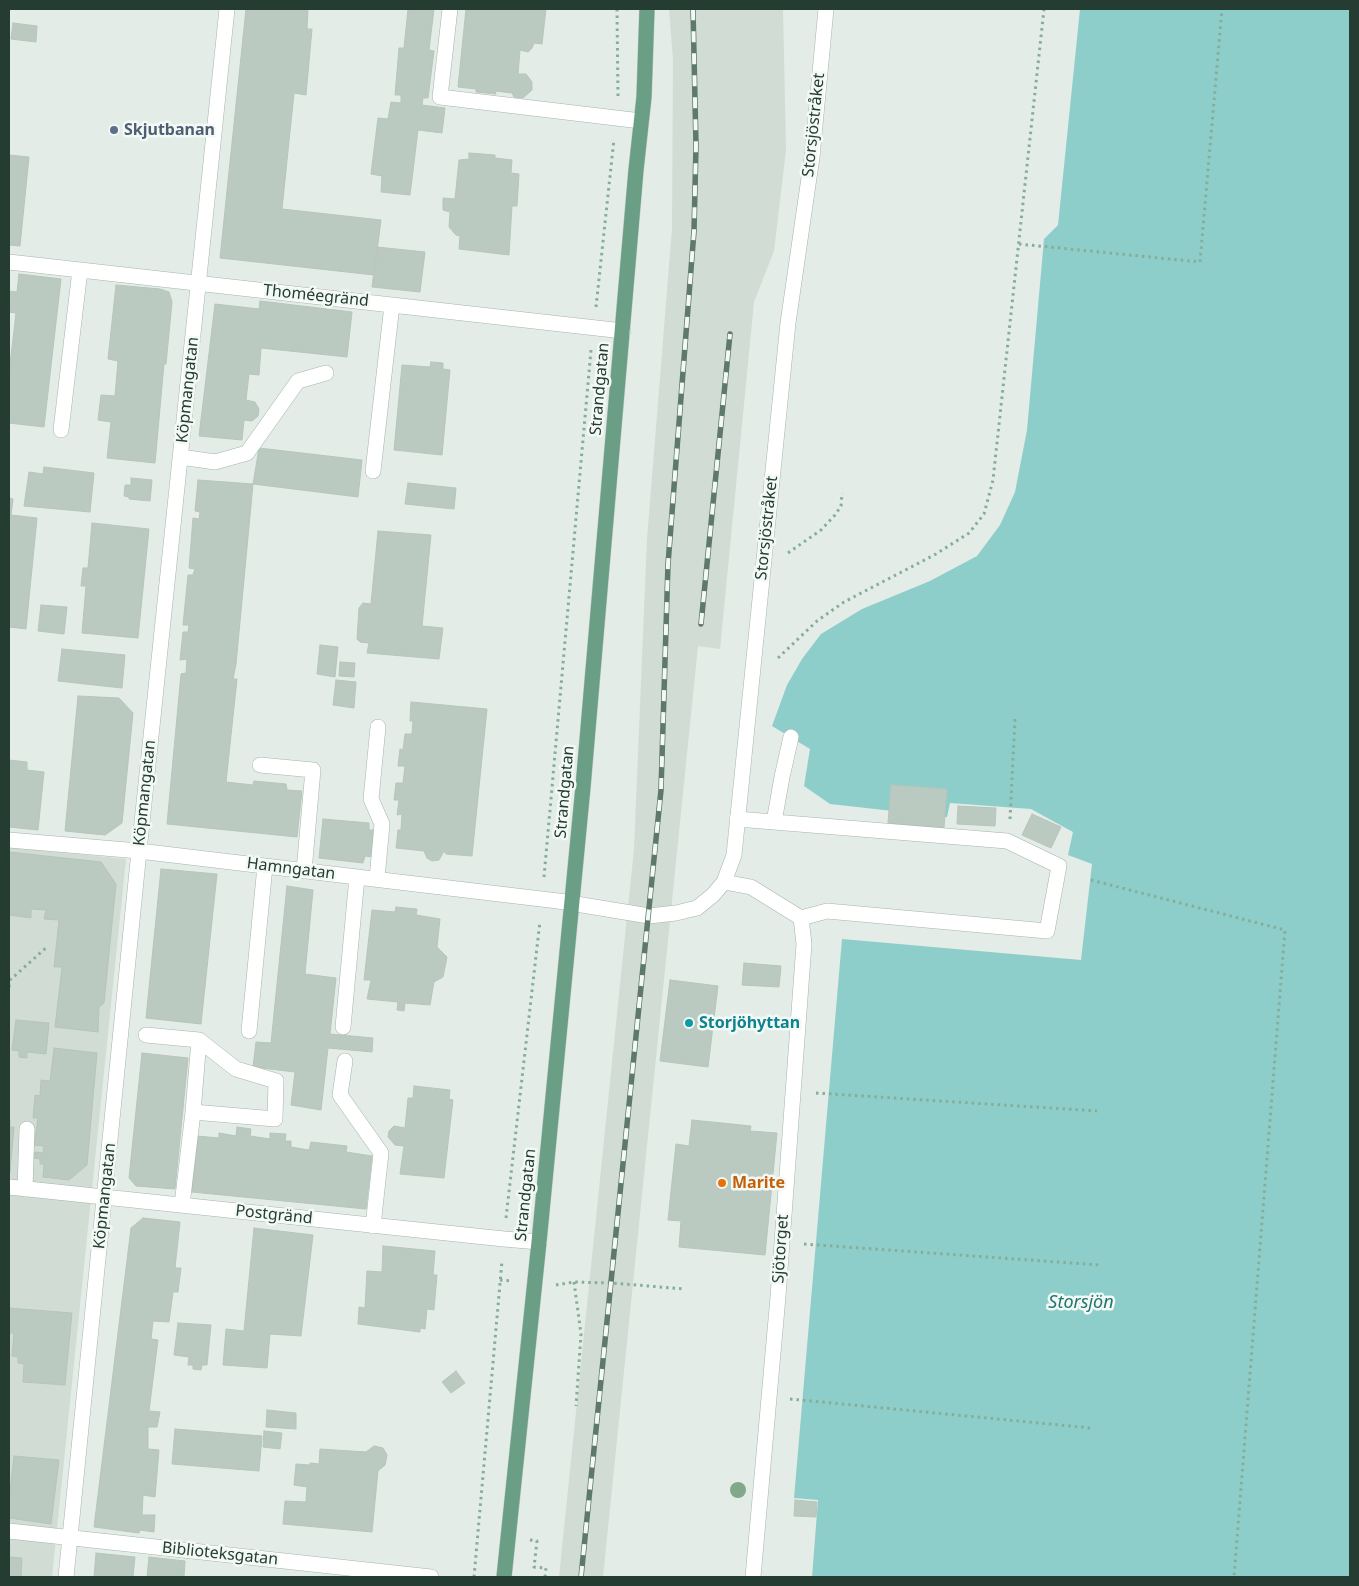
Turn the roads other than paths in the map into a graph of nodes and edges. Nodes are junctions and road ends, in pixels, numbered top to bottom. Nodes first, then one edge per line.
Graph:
1 (227, 9) edge
2 (450, 9) edge
3 (647, 9) edge
4 (826, 9) edge
5 (641, 121) junction
6 (9, 262) edge
7 (80, 270) junction
8 (199, 283) junction
9 (392, 305) junction
10 (623, 331) junction
11 (326, 373) dead end
12 (61, 430) dead end
13 (181, 457) junction
14 (373, 471) dead end
15 (378, 727) dead end
16 (791, 737) dead end
17 (260, 765) dead end
18 (737, 819) junction
19 (774, 822) junction
20 (9, 840) edge
21 (139, 851) junction
22 (265, 866) junction
23 (304, 871) junction
24 (357, 877) junction
25 (377, 879) junction
26 (724, 882) junction
27 (572, 905) junction
28 (801, 918) junction
29 (343, 1028) dead end
30 (249, 1032) dead end
31 (146, 1035) dead end
32 (199, 1040) junction
33 (345, 1061) dead end
34 (193, 1112) junction
35 (27, 1129) dead end
36 (9, 1187) edge
37 (25, 1189) junction
38 (105, 1197) junction
39 (182, 1205) junction
40 (373, 1226) junction
41 (539, 1242) junction
42 (9, 1531) edge
43 (70, 1537) junction
44 (66, 1577) edge
45 (431, 1577) edge
46 (504, 1577) edge
47 (753, 1577) edge

1 - 8 street, Köpmangatan
2 - 5 street
3 - 5 main road, Strandgatan
4 - 18 street, Storsjöstråket
5 - 10 main road, Strandgatan
6 - 7 street, Thoméegränd
7 - 8 street, Thoméegränd
7 - 12 street
8 - 9 street, Thoméegränd
8 - 13 street, Köpmangatan
9 - 10 street, Thoméegränd
9 - 14 street
10 - 27 main road, Strandgatan
11 - 13 street
13 - 21 street, Köpmangatan
15 - 25 street
16 - 19 street
17 - 23 street
18 - 19 street
18 - 26 street, Storsjöstråket
19 - 28 street
20 - 21 street, Hamngatan
21 - 22 street, Hamngatan
21 - 38 street, Köpmangatan
22 - 23 street, Hamngatan
22 - 30 street
23 - 24 street, Hamngatan
24 - 25 street, Hamngatan
24 - 29 street
25 - 27 street, Hamngatan
26 - 27 street, Storsjöstråket
26 - 28 street
27 - 41 main road, Strandgatan
28 - 47 street, Sjötorget
31 - 32 street
32 - 34 street
32 - 34 street
33 - 40 street
34 - 39 street
35 - 37 street
36 - 37 street, Postgränd
37 - 38 street, Postgränd
38 - 39 street, Postgränd
38 - 43 street, Köpmangatan
39 - 40 street, Postgränd
40 - 41 street, Postgränd
41 - 46 main road, Strandgatan
42 - 43 street, Biblioteksgatan
43 - 44 street, Köpmangatan
43 - 45 street, Biblioteksgatan

